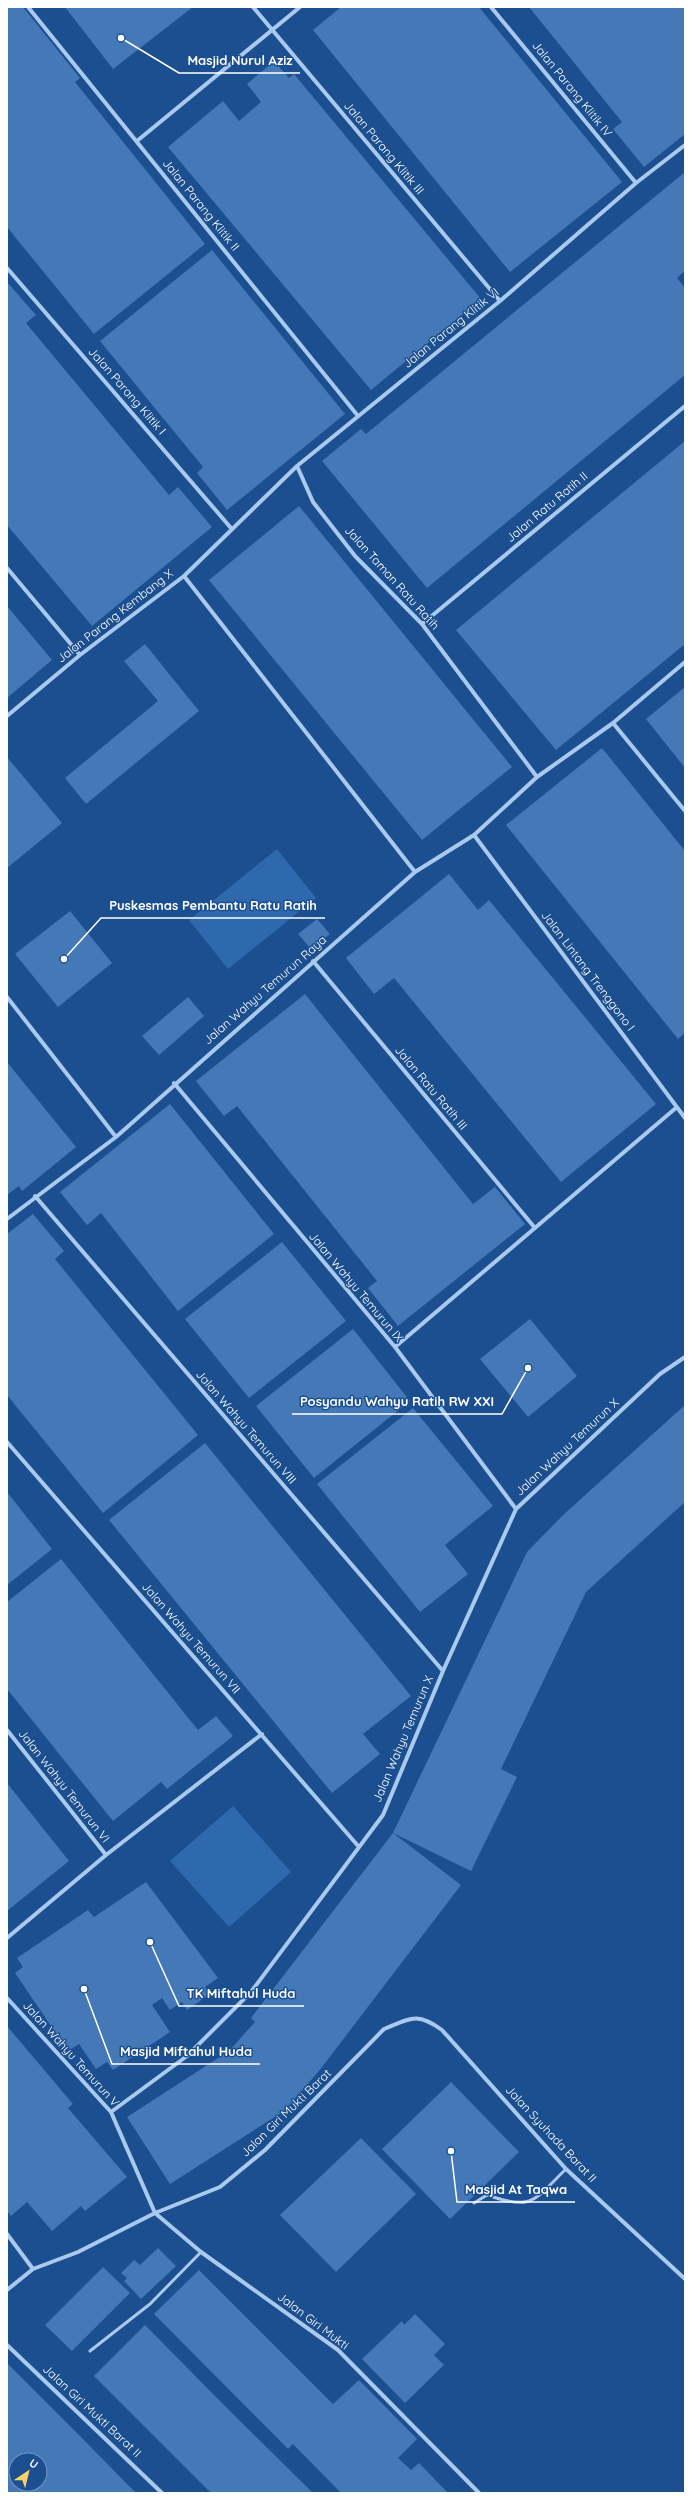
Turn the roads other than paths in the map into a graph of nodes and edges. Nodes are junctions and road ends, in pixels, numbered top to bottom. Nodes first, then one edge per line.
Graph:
1 (28, 7) edge
2 (253, 7) edge
3 (300, 7) edge
4 (491, 7) edge
5 (272, 29) junction
6 (137, 142) junction
7 (685, 145) edge
8 (636, 183) junction
9 (7, 268) edge
10 (500, 301) junction
11 (685, 406) edge
12 (358, 416) junction
13 (297, 466) junction
14 (232, 528) junction
15 (7, 568) edge
16 (184, 576) junction
17 (422, 624) junction
18 (80, 655) junction
19 (685, 662) edge
20 (7, 716) edge
21 (613, 723) junction
22 (537, 777) junction
23 (685, 810) edge
24 (474, 835) junction
25 (415, 872) junction
26 (313, 961) junction
27 (7, 997) edge
28 (174, 1083) junction
29 (677, 1107) junction
30 (685, 1118) edge
31 (116, 1137) junction
32 (35, 1196) junction
33 (7, 1219) edge
34 (535, 1228) junction
35 (395, 1347) junction
36 (685, 1358) edge
37 (7, 1442) edge
38 (516, 1510) junction
39 (443, 1671) junction
40 (7, 1730) edge
41 (262, 1734) junction
42 (359, 1847) junction
43 (106, 1855) junction
44 (7, 1938) edge
45 (7, 1998) edge
46 (442, 2030) joint
47 (111, 2112) junction
48 (566, 2169) junction
49 (474, 2203) dead end
50 (155, 2213) junction
51 (7, 2234) edge
52 (201, 2252) junction
53 (33, 2269) junction
54 (685, 2279) edge
55 (7, 2290) edge
56 (7, 2345) edge
57 (90, 2352) dead end
58 (162, 2493) edge
59 (479, 2493) edge

1 - 6 street, Jalan Parang Klitik II
2 - 5 street, Jalan Parang Klitik III
3 - 5 street
4 - 8 street, Jalan Parang Klitik IV
5 - 6 street
5 - 10 street, Jalan Parang Klitik III
6 - 12 street, Jalan Parang Klitik II
7 - 8 street, Jalan Parang Klitik VI
8 - 10 street, Jalan Parang Klitik VI
9 - 14 street, Jalan Parang Klitik I
10 - 12 street, Jalan Parang Klitik VI
11 - 17 street, Jalan Ratu Ratih II
12 - 13 street, Jalan Parang Klitik VI
13 - 14 street, Jalan Parang Klitik VI
13 - 17 street, Jalan Taman Ratu Ratih
14 - 16 street, Jalan Parang Kembang X
15 - 18 street
16 - 18 street, Jalan Parang Kembang X
16 - 25 street
17 - 22 street, Jalan Taman Ratu Ratih
18 - 20 street, Jalan Parang Kembang X
19 - 21 street, Jalan Wahyu Temurun Raya
21 - 22 street, Jalan Wahyu Temurun Raya
21 - 23 street
22 - 24 street, Jalan Wahyu Temurun Raya
24 - 25 street, Jalan Wahyu Temurun Raya
24 - 29 street, Jalan Lintang Trenggono I
25 - 26 street, Jalan Wahyu Temurun Raya
26 - 28 street, Jalan Wahyu Temurun Raya
26 - 34 street, Jalan Ratu Ratih III
27 - 31 street
28 - 31 street, Jalan Wahyu Temurun Raya
28 - 35 street, Jalan Wahyu Temurun IX
29 - 30 street, Jalan Lintang Trenggono I
29 - 34 street
31 - 32 street, Jalan Wahyu Temurun Raya
32 - 33 street, Jalan Wahyu Temurun Raya
32 - 39 street, Jalan Wahyu Temurun VIII
34 - 35 street
35 - 38 street, Jalan Wahyu Temurun IX
36 - 38 street, Jalan Wahyu Temurun X
37 - 41 street, Jalan Wahyu Temurun VII
38 - 39 street, Jalan Wahyu Temurun X
39 - 42 street, Jalan Wahyu Temurun X
40 - 43 street, Jalan Wahyu Temurun VI
41 - 42 street, Jalan Wahyu Temurun VII
41 - 43 street
42 - 47 street, Jalan Wahyu Temurun X
43 - 44 street
45 - 47 street, Jalan Wahyu Temurun V
46 - 48 street, Jalan Syuhada Barat II
46 - 50 street, Jalan Giri Mukti Barat
47 - 50 street, Jalan Wahyu Temurun V
48 - 49 lane
48 - 54 street, Jalan Syuhada Barat II
50 - 52 street, Jalan Giri Mukti
50 - 53 street, Jalan Giri Mukti Barat
51 - 53 street
52 - 57 lane
52 - 59 street, Jalan Giri Mukti
53 - 55 street, Jalan Giri Mukti Barat
56 - 58 street, Jalan Giri Mukti Barat II

